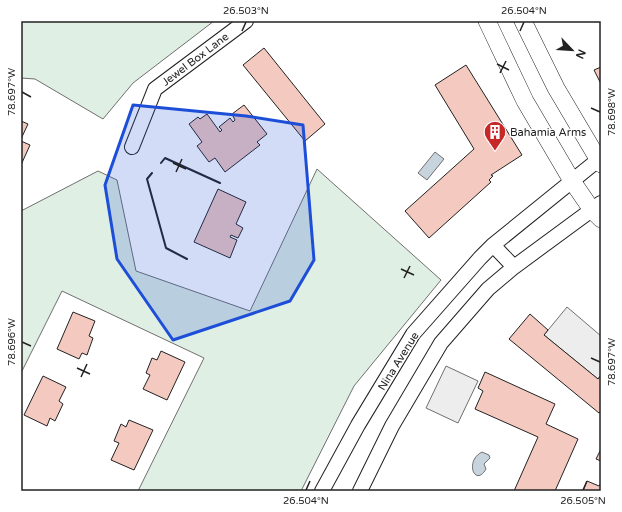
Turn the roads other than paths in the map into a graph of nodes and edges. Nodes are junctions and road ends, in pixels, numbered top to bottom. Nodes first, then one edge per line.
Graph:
1 (246, 21) edge
2 (487, 21) edge
3 (523, 21) edge
4 (132, 147) dead end
5 (600, 162) edge
6 (572, 181) junction
7 (598, 211) edge
8 (493, 245) junction
9 (514, 267) junction
10 (322, 491) edge
11 (360, 491) edge

1 - 4 street, Jewel Box Lane
2 - 6 street
3 - 5 street
5 - 6 street, Nina Avenue
6 - 7 street
6 - 8 street, Nina Avenue
7 - 9 street
8 - 9 street
8 - 10 street, Nina Avenue
9 - 11 street

